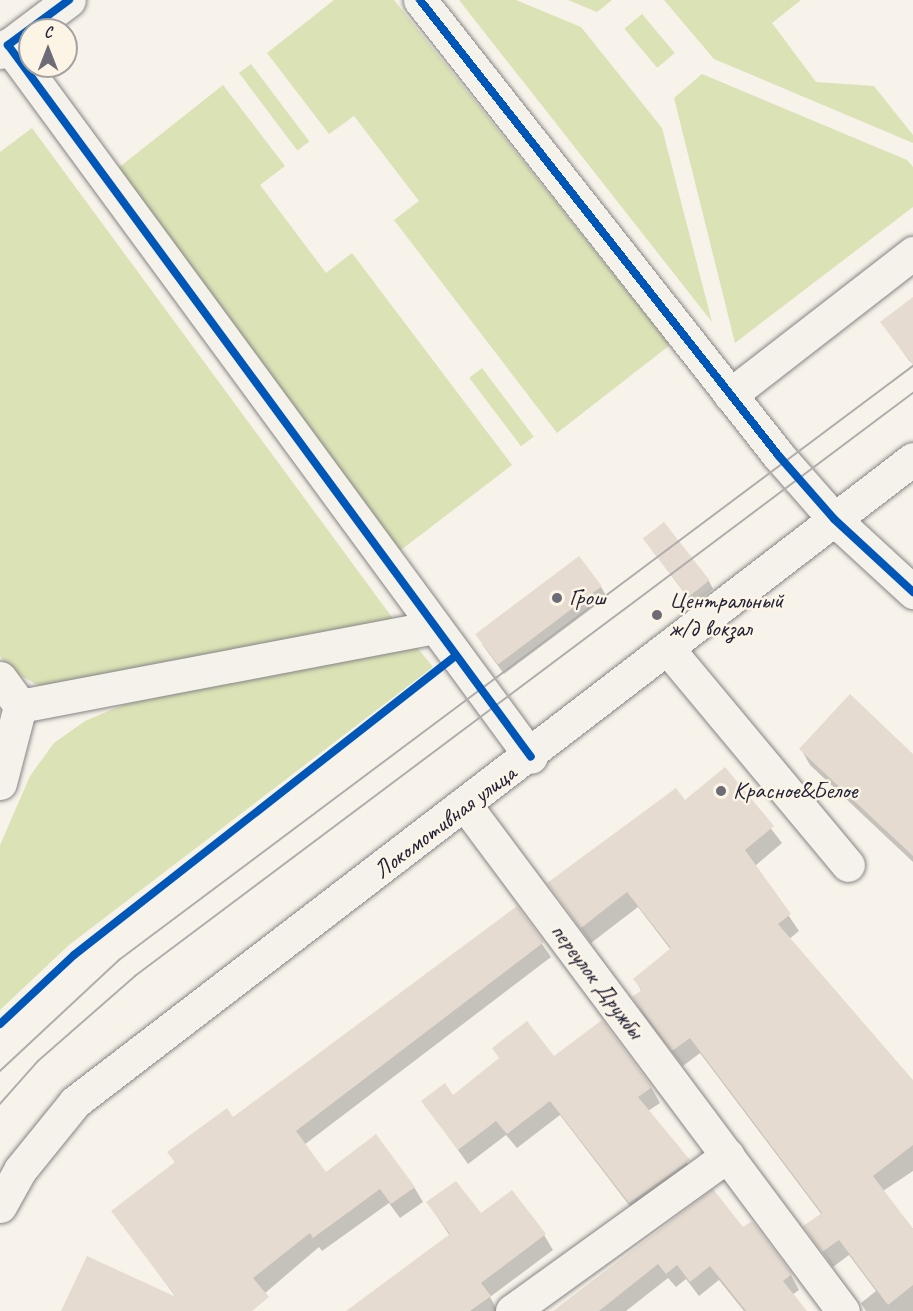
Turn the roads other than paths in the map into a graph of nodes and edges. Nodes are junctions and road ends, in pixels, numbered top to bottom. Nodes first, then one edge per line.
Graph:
1 (69, 0) edge
2 (420, 0) edge
3 (4, 49) edge
4 (913, 253) edge
5 (730, 394) junction
6 (913, 459) edge
7 (834, 519) junction
8 (913, 592) edge
9 (435, 627) junction
10 (668, 649) junction
11 (0, 678) edge
12 (20, 706) junction
13 (531, 757) junction
14 (0, 783) edge
15 (466, 806) junction
16 (848, 865) dead end
17 (728, 1155) junction
18 (0, 1206) edge
19 (513, 1311) edge
20 (843, 1311) edge

1 - 3 street
2 - 5 street
3 - 9 street
4 - 5 street
5 - 7 street
6 - 7 street, Локомотивная улица
7 - 8 street
7 - 10 street, Локомотивная улица
9 - 12 street
9 - 13 street
10 - 13 street, Локомотивная улица
10 - 16 street
11 - 12 street
12 - 14 street
13 - 15 street, Локомотивная улица
15 - 17 street, переулок Дружбы
15 - 18 street, Локомотивная улица
17 - 19 street
17 - 20 street, переулок Дружбы

